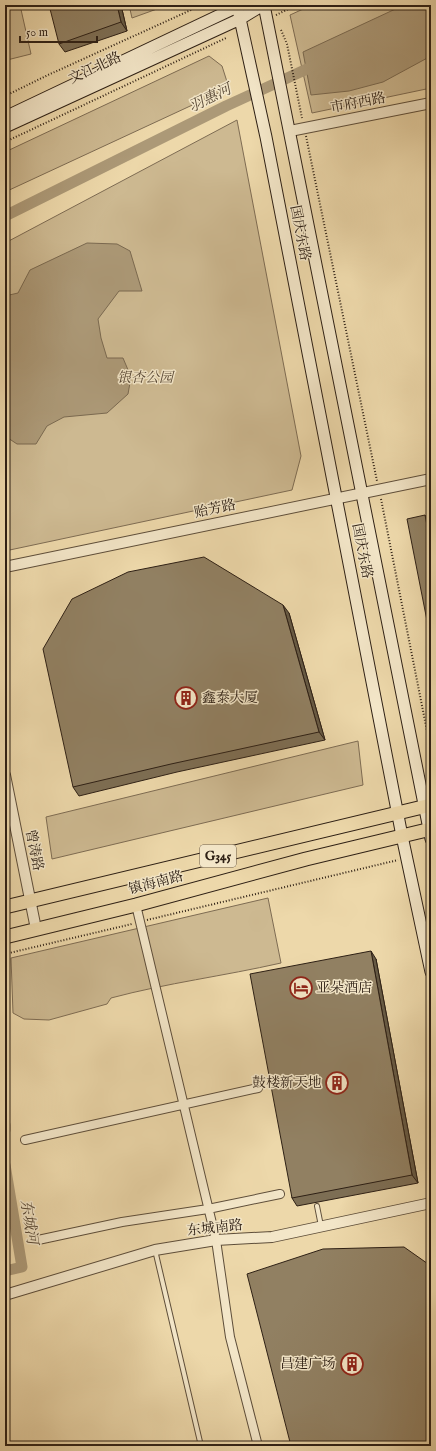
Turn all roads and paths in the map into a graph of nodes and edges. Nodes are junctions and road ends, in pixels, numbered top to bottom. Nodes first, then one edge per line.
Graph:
1 (202, 5) edge
2 (263, 5) edge
3 (297, 5) edge
4 (238, 6) edge
5 (267, 19) junction
6 (243, 29) junction
7 (287, 44) dead end
8 (5, 96) edge
9 (431, 103) edge
10 (5, 117) edge
11 (5, 127) edge
12 (304, 128) junction
13 (290, 131) junction
14 (5, 142) edge
15 (431, 479) edge
16 (379, 490) junction
17 (363, 493) junction
18 (336, 499) junction
19 (5, 567) edge
20 (431, 751) edge
21 (5, 775) edge
22 (428, 806) edge
23 (399, 813) junction
24 (430, 832) edge
25 (402, 836) junction
26 (407, 858) junction
27 (30, 901) junction
28 (136, 905) junction
29 (5, 907) edge
30 (141, 922) junction
31 (36, 929) junction
32 (5, 937) edge
33 (5, 954) edge
34 (431, 972) edge
35 (258, 1088) dead end
36 (183, 1104) junction
37 (26, 1140) dead end
38 (280, 1194) dead end
39 (431, 1203) edge
40 (317, 1206) dead end
41 (208, 1209) junction
42 (321, 1226) junction
43 (38, 1240) dead end
44 (216, 1240) junction
45 (155, 1250) junction
46 (5, 1295) edge
47 (201, 1446) edge
48 (258, 1446) edge

1 - 8 path
2 - 5 main road, 国庆东路
2 - 6 main road, 文江北路
3 - 5 path
4 - 6 main road, 国庆东路
4 - 10 main road
5 - 13 main road, 国庆东路
6 - 11 main road, 文江北路
6 - 14 path
6 - 18 main road, 国庆东路
7 - 12 path
9 - 12 street, 市府西路
12 - 13 street, 市府西路
12 - 16 path
13 - 17 main road, 国庆东路
15 - 16 street, 贻芳路
16 - 17 street, 贻芳路
16 - 20 path
17 - 18 street, 贻芳路
17 - 22 main road, 国庆东路
18 - 19 street, 贻芳路
18 - 23 main road, 国庆东路
21 - 27 street, 曾涛路
22 - 23 highway, 镇海南路 / G345
22 - 24 main road, 国庆东路
23 - 25 main road, 国庆东路
23 - 27 highway, 镇海南路 / G345
24 - 25 highway, 镇海南路 / G345
25 - 26 main road, 国庆东路
25 - 28 highway, 镇海南路 / G345
26 - 30 path
26 - 34 main road, 国庆东路
27 - 29 highway, 镇海南路 / G345
27 - 31 street, 曾涛路
28 - 30 street
28 - 31 highway, 镇海南路 / G345
30 - 33 path
30 - 36 street
31 - 32 highway, 镇海南路 / G345
35 - 36 street
36 - 37 street
36 - 41 street
38 - 41 street
39 - 42 street, 东城南路
40 - 42 lane
41 - 43 street
41 - 44 street
42 - 44 street, 东城南路
44 - 45 street, 东城南路
44 - 48 street
45 - 46 street, 东城南路
45 - 47 lane

